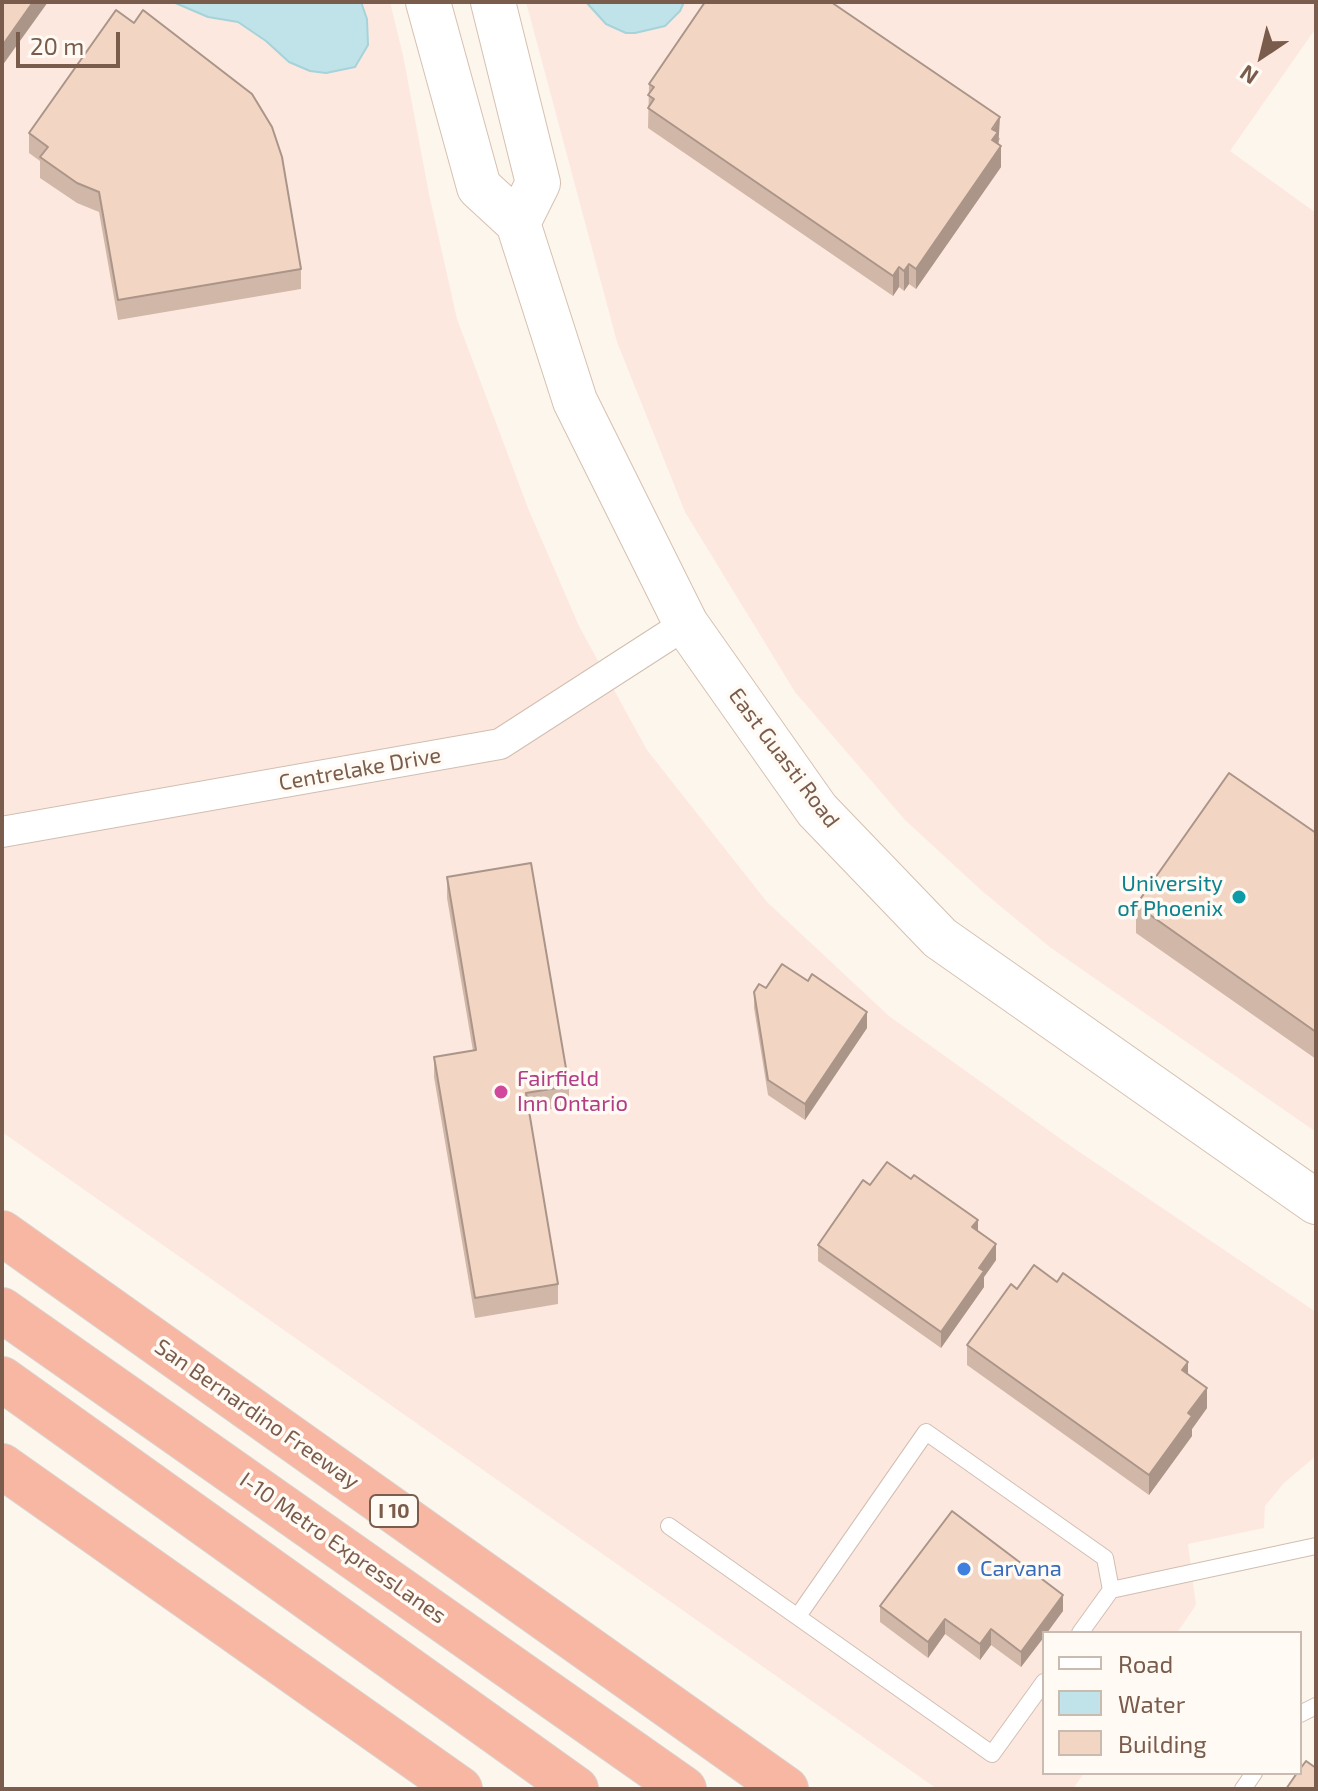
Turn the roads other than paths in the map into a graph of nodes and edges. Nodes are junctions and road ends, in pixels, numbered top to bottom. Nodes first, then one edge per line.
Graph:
1 (428, 2) edge
2 (493, 2) edge
3 (518, 223) junction
4 (686, 624) junction
5 (2, 832) edge
6 (1316, 1202) edge
7 (2, 1233) edge
8 (2, 1310) edge
9 (2, 1379) edge
10 (2, 1466) edge
11 (669, 1526) dead end
12 (1316, 1546) edge
13 (1111, 1590) junction
14 (798, 1616) junction
15 (1081, 1631) edge
16 (1042, 1685) edge
17 (460, 1789) edge
18 (576, 1789) edge
19 (684, 1789) edge
20 (786, 1789) edge

1 - 3 main road, East Guasti Road
2 - 3 main road
3 - 4 main road, East Guasti Road
4 - 5 street, Centrelake Drive
4 - 6 main road, East Guasti Road
7 - 20 highway, San Bernardino Freeway / I 10
8 - 19 highway, I-10 Metro ExpressLanes
9 - 18 highway
10 - 17 highway
11 - 14 lane
12 - 13 lane
13 - 14 lane
13 - 15 lane
14 - 16 lane

